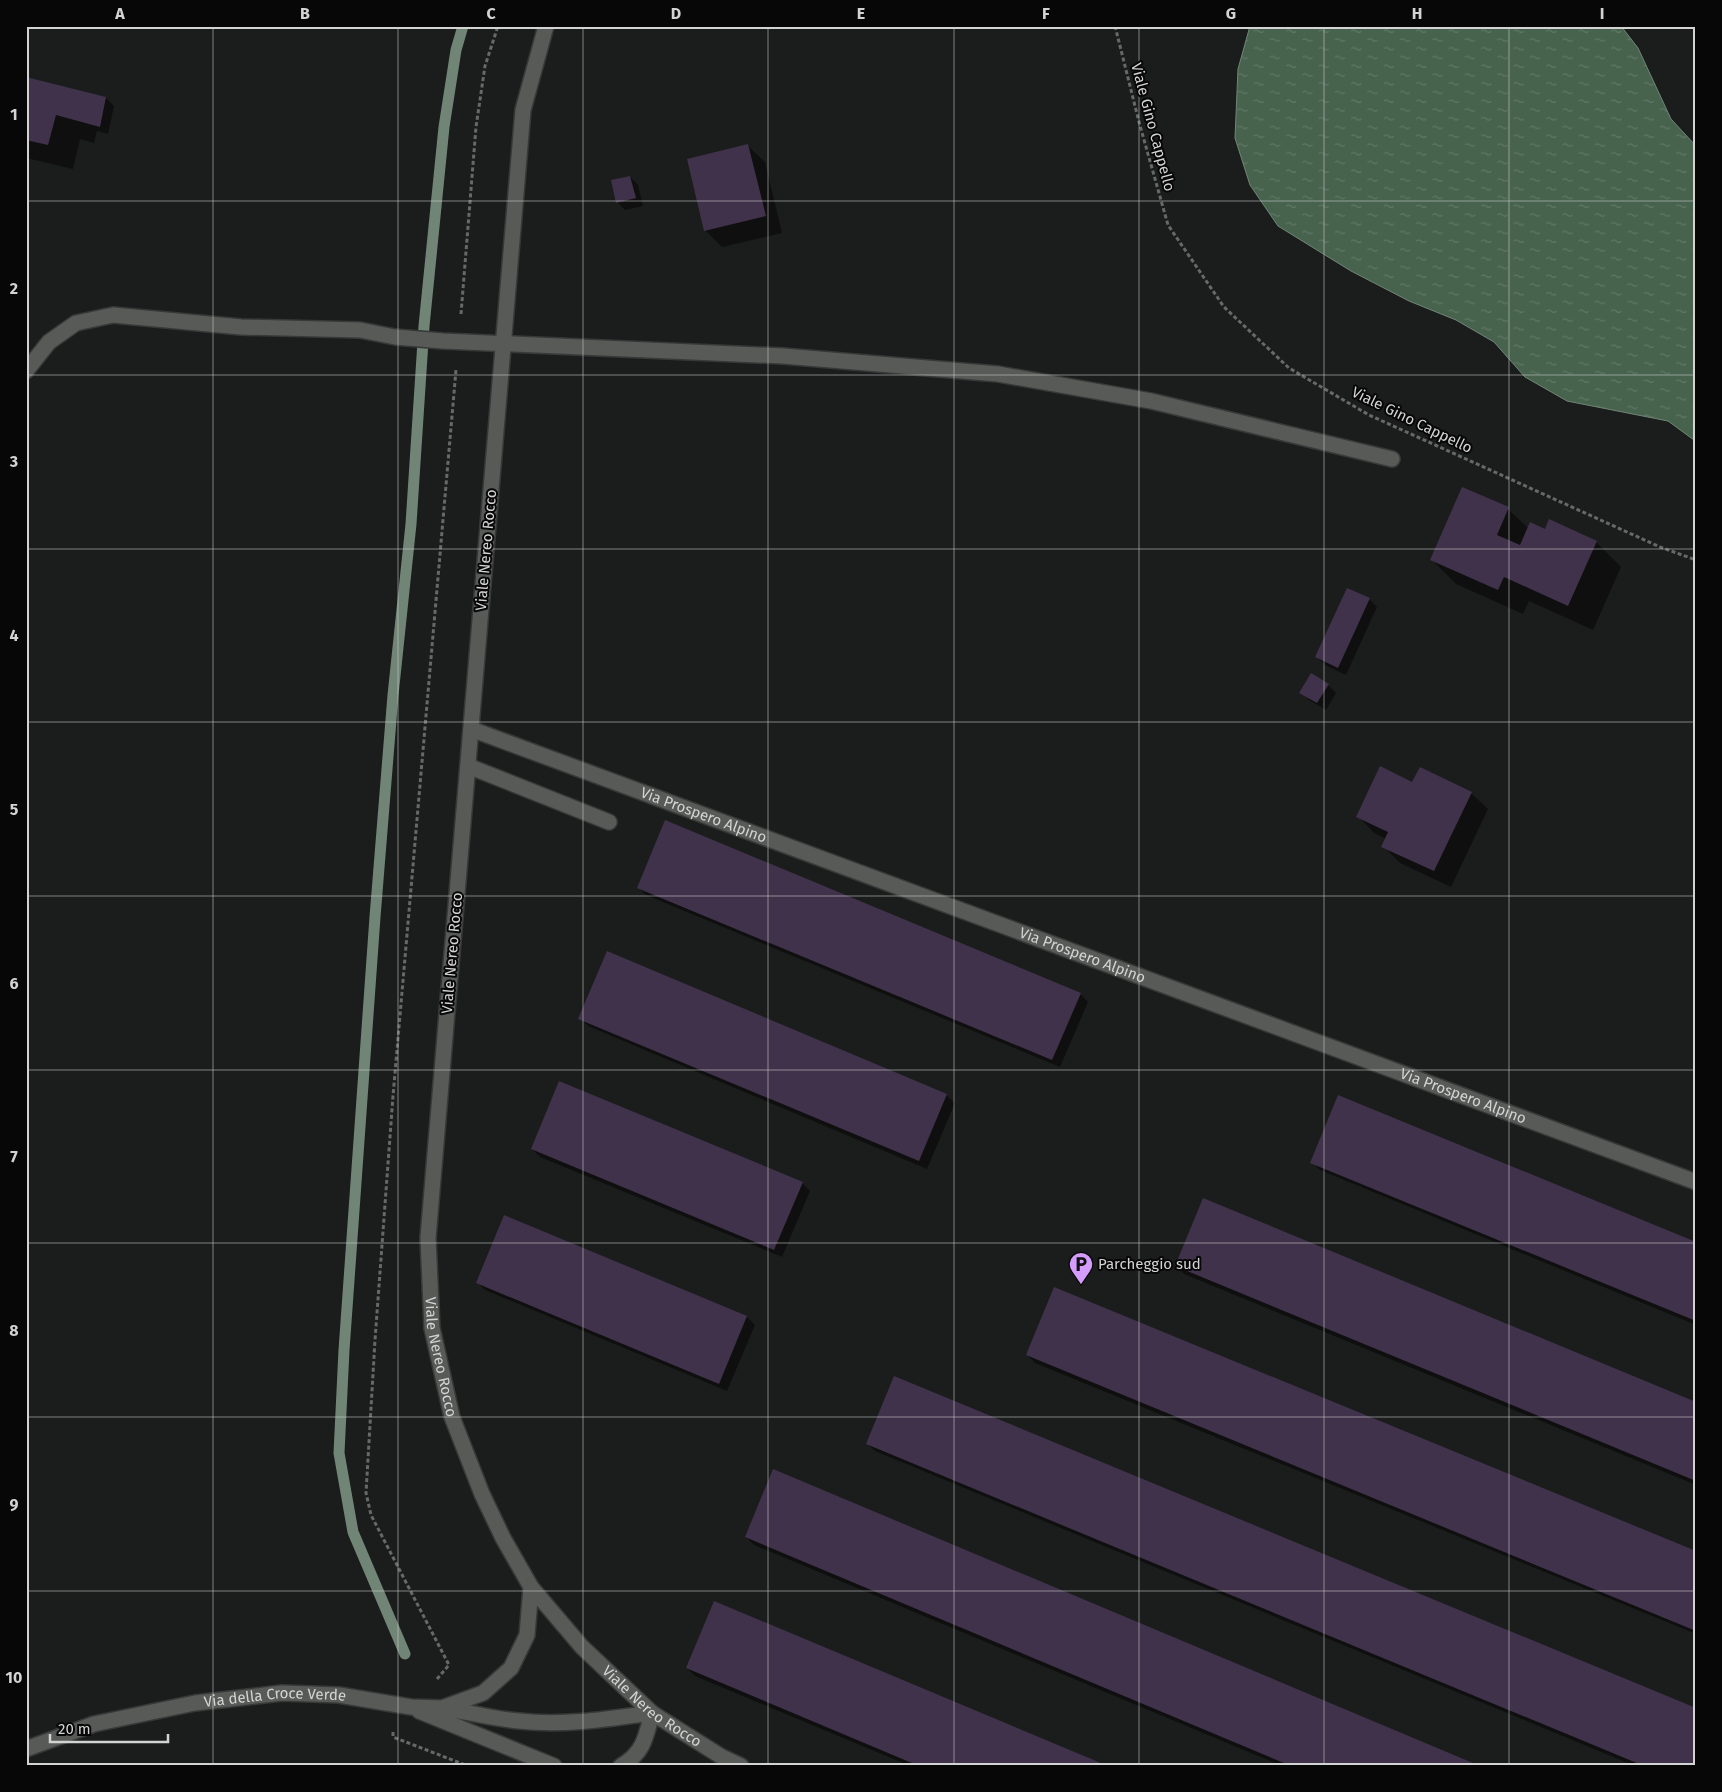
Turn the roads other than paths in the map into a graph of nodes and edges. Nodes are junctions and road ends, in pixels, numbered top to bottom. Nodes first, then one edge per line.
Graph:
1 (546, 26) edge
2 (504, 344) junction
3 (26, 371) edge
4 (1392, 459) dead end
5 (471, 728) junction
6 (468, 766) junction
7 (609, 822) dead end
8 (1696, 1182) edge
9 (531, 1587) junction
10 (411, 1707) junction
11 (442, 1708) junction
12 (652, 1713) junction
13 (26, 1749) edge
14 (554, 1766) edge
15 (621, 1766) edge
16 (741, 1766) edge

1 - 2 street, Viale Nereo Rocco
2 - 3 street
2 - 4 street
2 - 5 street, Viale Nereo Rocco
5 - 6 street, Viale Nereo Rocco
5 - 8 street, Via Prospero Alpino
6 - 7 street
6 - 9 street, Viale Nereo Rocco
9 - 11 street, Via della Croce Verde
9 - 12 street, Viale Nereo Rocco
10 - 11 street, Via della Croce Verde
10 - 13 street, Via della Croce Verde
10 - 14 street, Via della Croce Verde
11 - 12 street, Via della Croce Verde
12 - 15 street
12 - 16 street, Viale Nereo Rocco

